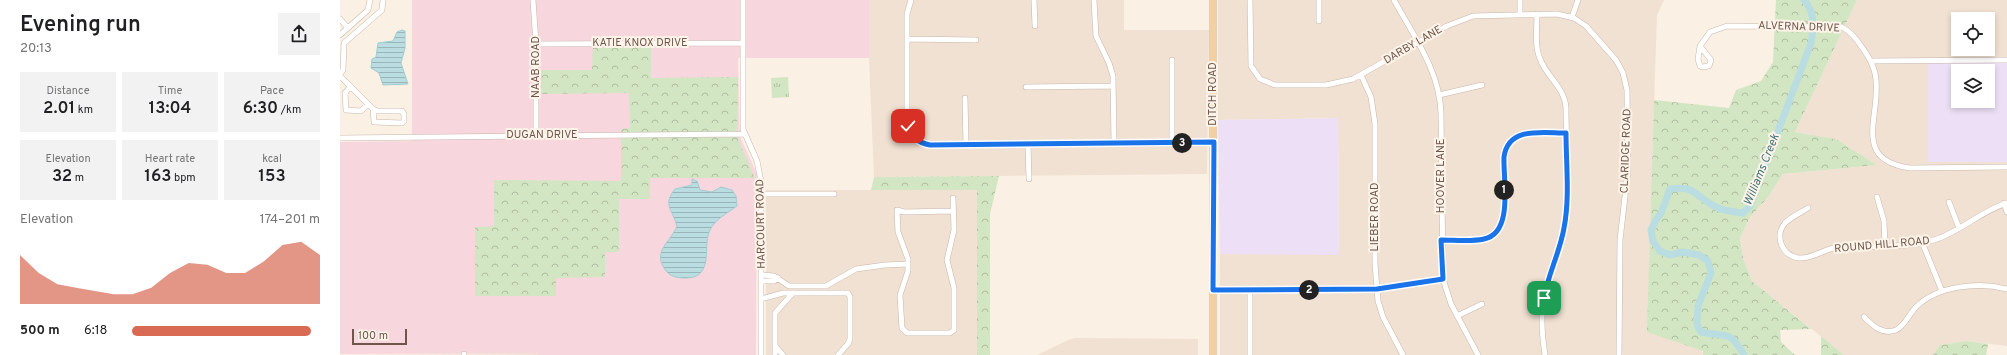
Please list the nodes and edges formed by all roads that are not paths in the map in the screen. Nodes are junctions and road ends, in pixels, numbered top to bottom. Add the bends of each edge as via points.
1 (370, 0) edge
2 (383, 0) edge
3 (533, 0) edge
4 (743, 0) edge
5 (911, 0) edge
6 (1034, 0) edge
7 (1094, 0) edge
8 (1213, 0) edge
9 (1250, 0) edge
10 (1319, 0) edge
11 (1394, 0) edge
12 (1520, 0) edge
13 (1578, 0) edge
14 (1520, 14) junction
15 (1537, 14) junction
16 (1572, 17) junction
17 (340, 19) edge
18 (1319, 21) dead end
19 (1035, 26) dead end
20 (348, 28) junction
21 (340, 35) edge
22 (907, 39) junction
23 (976, 40) dead end
24 (1417, 42) junction
25 (743, 43) junction
26 (536, 44) junction
27 (1700, 46) dead end
28 (1172, 60) dead end
29 (2007, 60) edge
30 (1871, 61) junction
31 (340, 75) edge
32 (1361, 75) junction
33 (1482, 85) dead end
34 (1113, 86) junction
35 (350, 87) junction
36 (1026, 87) dead end
37 (1440, 95) junction
38 (965, 98) dead end
39 (368, 104) junction
40 (373, 109) junction
41 (1566, 133) junction
42 (744, 134) junction
43 (536, 135) junction
44 (340, 138) edge
45 (1214, 142) junction
46 (1172, 143) junction
47 (966, 144) junction
48 (1114, 144) junction
49 (1028, 145) junction
50 (2007, 167) edge
51 (1028, 179) dead end
52 (761, 194) junction
53 (834, 194) dead end
54 (1877, 197) dead end
55 (953, 198) dead end
56 (1949, 202) dead end
57 (2006, 203) edge
58 (1808, 208) dead end
59 (954, 211) junction
60 (2007, 212) edge
61 (1959, 228) junction
62 (1441, 240) junction
63 (1922, 242) junction
64 (1886, 246) junction
65 (908, 264) junction
66 (761, 278) junction
67 (1443, 279) junction
68 (1377, 289) junction
69 (2007, 289) edge
70 (1213, 290) junction
71 (1250, 290) junction
72 (1942, 292) junction
73 (793, 293) junction
74 (761, 299) junction
75 (1482, 304) dead end
76 (1458, 316) junction
77 (1864, 317) dead end
78 (775, 346) junction
79 (761, 355) edge
80 (775, 355) edge
81 (783, 355) edge
82 (838, 355) edge
83 (1213, 355) edge
84 (1250, 355) edge
85 (1403, 355) edge
86 (1478, 355) edge
87 (1545, 355) edge
88 (1619, 355) edge

1 - 20 street via 368,10
2 - 31 street via 382,10 344,43 343,70
3 - 26 street, NAAB ROAD
4 - 25 street, HARCOURT ROAD
5 - 22 street via 907,10
6 - 19 street
7 - 34 street via 1096,36 1110,64
8 - 45 main road, DITCH ROAD
9 - 32 street, DARBY LANE via 1250,61 1258,78 1275,85 1321,85 1343,82
10 - 18 street
11 - 24 street, HOOVER LANE
12 - 14 street
13 - 16 street
14 - 15 street, DARBY LANE
14 - 24 street, DARBY LANE via 1485,14 1468,17 1451,23
15 - 16 street, DARBY LANE
15 - 41 street via 1538,53 1564,96
16 - 88 street, CLARIDGE ROAD via 1586,26 1611,53 1622,70 1626,87 1628,170 1620,240
17 - 20 street
20 - 21 street
22 - 23 street
22 - 47 street via 909,130 914,137 930,145
24 - 32 street, DARBY LANE
24 - 37 street, HOOVER LANE via 1431,68
25 - 26 street, KATIE KNOX DRIVE
25 - 42 street, HARCOURT ROAD
26 - 43 street, NAAB ROAD
27 - 30 street, ALVERNA DRIVE via 1709,33 1722,27 1839,26 1849,31
28 - 46 street
29 - 30 street
30 - 50 street, ALVERNA DRIVE via 1876,85 1872,140 1886,161 1918,168
31 - 35 street
32 - 68 street, LIEBER ROAD via 1371,97 1375,124
33 - 37 street
34 - 36 street
34 - 48 street
35 - 39 street
35 - 39 street via 345,92 346,110 361,111
37 - 62 street, HOOVER LANE
38 - 47 street
39 - 40 street
40 - 40 street via 402,111 404,121 375,122
41 - 62 street via 1524,133 1516,136 1509,144 1504,157 1504,217 1502,226 1494,235 1480,240
41 - 87 street via 1566,212 1562,236 1543,302
42 - 43 street, DUGAN DRIVE
42 - 52 street, HARCOURT ROAD via 759,171
43 - 44 street, DUGAN DRIVE
45 - 46 street
45 - 70 main road, DITCH ROAD
46 - 48 street
47 - 49 street
48 - 49 street
49 - 51 street
52 - 53 street
52 - 66 street, HARCOURT ROAD
54 - 64 street via 1884,221
55 - 59 street
56 - 61 street
57 - 60 street
57 - 61 street, ROUND HILL ROAD
58 - 64 street, ROUND HILL ROAD via 1787,221 1781,231 1782,246 1791,256 1804,258 1833,248
59 - 65 street via 897,210 898,232
59 - 65 street via 954,232 947,260 954,288 954,328 950,333 904,332 900,295
61 - 63 street, ROUND HILL ROAD via 1937,239
62 - 67 street, HOOVER LANE
63 - 64 street, ROUND HILL ROAD
63 - 72 street
65 - 66 street via 856,269 826,286 789,286 774,276
66 - 74 street, HARCOURT ROAD
67 - 68 street
67 - 76 street, HOOVER LANE via 1448,297
68 - 71 street
68 - 85 street, LIEBER ROAD via 1383,318
69 - 72 street via 1981,286
70 - 71 street
70 - 83 main road, DITCH ROAD
71 - 84 street
72 - 77 street via 1917,305 1903,324 1894,330 1879,330
73 - 74 street
73 - 78 street via 775,313
73 - 82 street via 848,294 850,339
74 - 79 street, HARCOURT ROAD
75 - 76 street
76 - 86 street, HOOVER LANE
78 - 80 street
78 - 81 street

